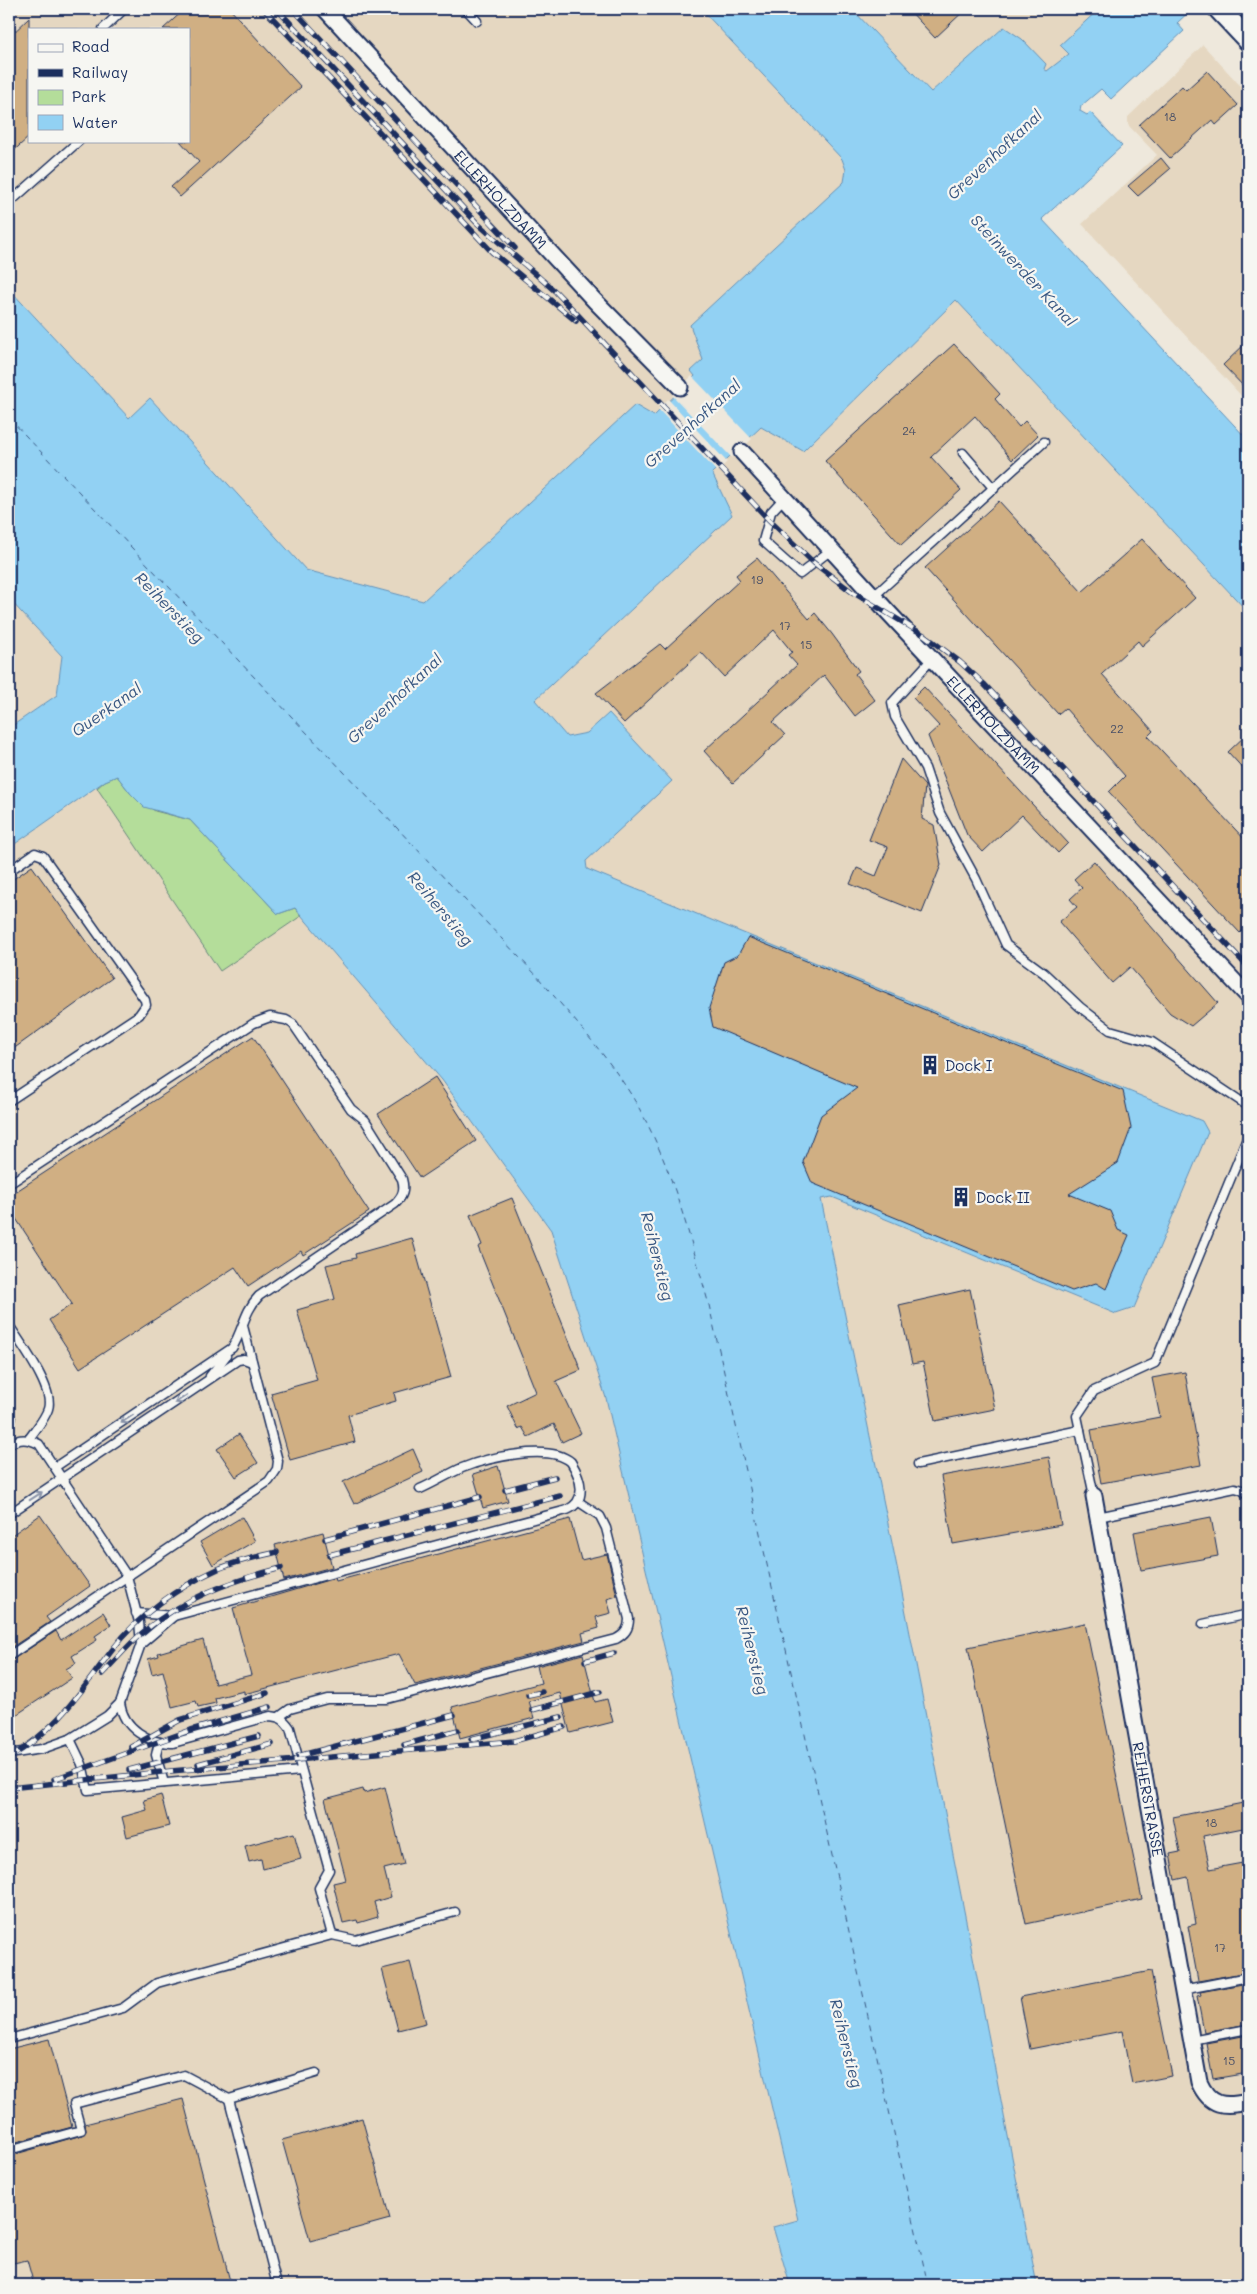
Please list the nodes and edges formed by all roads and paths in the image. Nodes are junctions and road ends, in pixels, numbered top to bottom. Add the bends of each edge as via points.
1 (124, 9) edge
2 (325, 9) edge
3 (466, 9) edge
4 (1219, 9) edge
5 (477, 20) dead end
6 (104, 28) edge
7 (1248, 40) edge
8 (78, 142) edge
9 (9, 203) edge
10 (680, 387) dead end
11 (1044, 442) dead end
12 (742, 452) dead end
13 (963, 453) dead end
14 (994, 489) junction
15 (784, 498) junction
16 (831, 550) junction
17 (874, 596) junction
18 (932, 659) junction
19 (9, 871) edge
20 (1248, 996) edge
21 (9, 1101) edge
22 (1248, 1106) edge
23 (1248, 1136) edge
24 (9, 1184) edge
25 (9, 1325) edge
26 (243, 1326) junction
27 (232, 1348) junction
28 (252, 1362) junction
29 (203, 1384) junction
30 (9, 1416) edge
31 (9, 1421) edge
32 (1080, 1430) junction
33 (29, 1439) junction
34 (9, 1444) edge
35 (918, 1464) dead end
36 (55, 1467) junction
37 (63, 1479) junction
38 (420, 1489) dead end
39 (1248, 1495) edge
40 (1094, 1496) joint
41 (580, 1502) junction
42 (9, 1514) edge
43 (1098, 1517) junction
44 (127, 1576) junction
45 (136, 1613) junction
46 (1248, 1614) edge
47 (174, 1616) junction
48 (1203, 1624) dead end
49 (140, 1644) junction
50 (9, 1656) edge
51 (120, 1704) junction
52 (279, 1717) junction
53 (70, 1739) junction
54 (159, 1742) junction
55 (9, 1754) edge
56 (301, 1771) junction
57 (164, 1783) junction
58 (455, 1912) dead end
59 (332, 1935) junction
60 (1248, 1977) edge
61 (1182, 1990) junction
62 (1248, 2029) edge
63 (9, 2039) edge
64 (1191, 2040) junction
65 (316, 2073) dead end
66 (229, 2099) junction
67 (1248, 2102) edge
68 (9, 2150) edge
69 (277, 2285) edge

1 - 6 lane
2 - 10 street, ELLERHOLZDAMM via 589,294
3 - 5 lane
4 - 7 street
8 - 9 lane
11 - 14 lane
12 - 15 street, ELLERHOLZDAMM
13 - 14 lane
14 - 17 lane
15 - 16 street, ELLERHOLZDAMM
15 - 16 lane via 770,512 763,541 800,574
16 - 17 street, ELLERHOLZDAMM
17 - 18 street, ELLERHOLZDAMM
18 - 20 street, ELLERHOLZDAMM
18 - 22 lane via 892,703 895,717 925,768 940,813 976,878 1006,945 1110,1030 1152,1042
19 - 21 lane via 35,853 43,856 146,1005 139,1015
23 - 32 lane via 1155,1363 1094,1391 1077,1416
24 - 26 lane via 254,1023 270,1017 286,1020 300,1032 351,1109 365,1120 402,1178 404,1192 395,1204 259,1296 247,1310
25 - 33 lane via 47,1388 50,1400 48,1410
26 - 27 lane
26 - 28 lane
27 - 29 lane
27 -> 36 lane
28 - 29 lane via 241,1359
28 - 44 lane via 278,1461 274,1475
29 -> 37 lane
30 - 31 lane
32 - 35 lane
32 - 40 lane
33 - 34 lane via 18,1439
33 - 36 lane via 39,1444
36 - 37 lane
42 -> 37 lane
37 - 44 lane
38 - 41 lane via 483,1461 509,1455 544,1453 571,1462 581,1490
39 - 43 lane via 1235,1488
40 - 43 street, REIHERSTRASSE
41 - 47 lane via 567,1510
41 - 52 lane via 600,1516 606,1528 630,1619 623,1635 387,1699 327,1700 290,1709
43 - 61 street, REIHERSTRASSE
44 - 45 lane
44 - 50 lane
45 - 47 lane
45 - 49 lane
46 - 48 lane
47 - 49 lane
49 - 51 lane
51 - 53 lane
51 - 54 lane via 121,1714 127,1722 146,1738
52 - 54 lane via 270,1716 172,1743
52 - 56 lane via 290,1728
53 - 55 lane via 42,1749
53 - 57 lane via 82,1764 88,1790
54 - 57 lane via 156,1754
56 - 57 lane
56 - 59 lane via 329,1870 319,1888
58 - 59 lane via 355,1940
59 - 63 lane via 157,1982 123,2008
60 - 61 lane
61 - 64 street, REIHERSTRASSE
62 - 64 lane
64 - 67 street, REIHERSTRASSE via 1199,2082 1208,2097 1226,2106
65 - 66 lane
66 - 68 lane via 184,2075 74,2104 81,2130
66 - 69 lane

